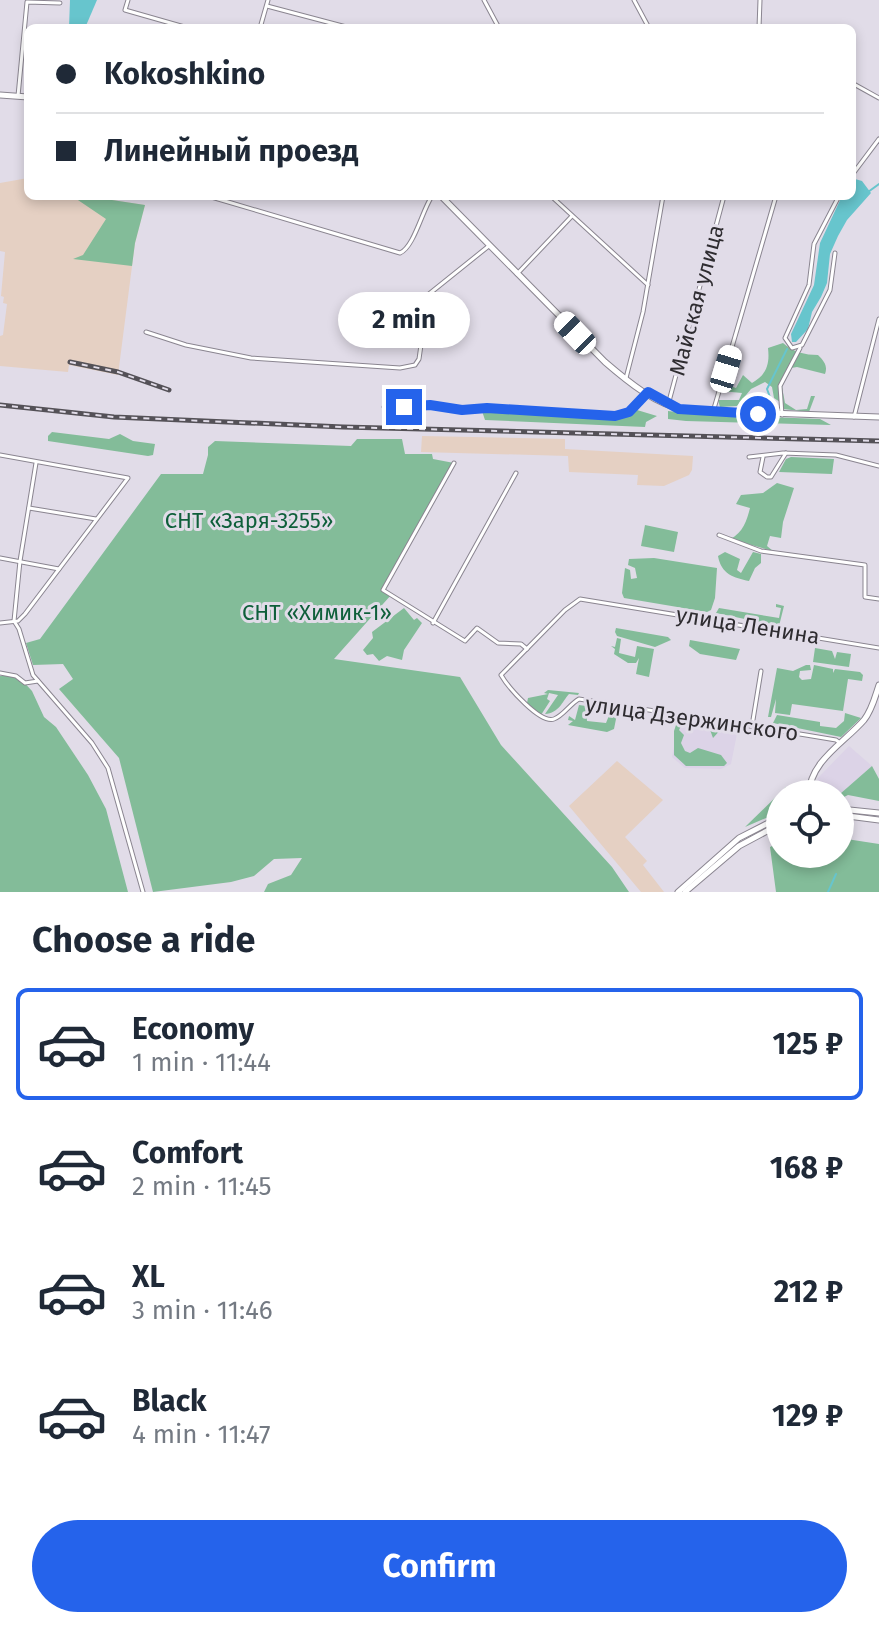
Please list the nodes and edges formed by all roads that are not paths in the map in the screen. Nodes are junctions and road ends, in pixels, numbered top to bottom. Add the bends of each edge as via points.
1 (128, 0) edge
2 (268, 0) edge
3 (484, 0) edge
4 (634, 0) edge
5 (760, 0) edge
6 (60, 3) dead end
7 (267, 6) junction
8 (24, 24) edge
9 (174, 24) edge
10 (261, 24) edge
11 (335, 24) edge
12 (497, 24) edge
13 (647, 24) edge
14 (759, 24) edge
15 (24, 27) edge
16 (856, 85) edge
17 (0, 95) edge
18 (18, 96) junction
19 (24, 97) edge
20 (879, 98) edge
21 (879, 139) edge
22 (856, 170) edge
23 (221, 200) edge
24 (430, 200) edge
25 (445, 200) edge
26 (555, 200) edge
27 (662, 200) edge
28 (723, 200) edge
29 (775, 200) edge
30 (837, 200) edge
31 (572, 216) junction
32 (490, 245) junction
33 (835, 253) dead end
34 (517, 274) junction
35 (648, 285) junction
36 (879, 319) edge
37 (146, 332) dead end
38 (798, 347) junction
39 (626, 378) junction
40 (648, 392) junction
41 (668, 405) junction
42 (384, 407) dead end
43 (713, 412) junction
44 (782, 415) junction
45 (854, 417) junction
46 (879, 417) edge
47 (786, 453) junction
48 (0, 455) edge
49 (749, 457) dead end
50 (763, 457) junction
51 (36, 463) junction
52 (454, 463) dead end
53 (879, 466) edge
54 (516, 473) dead end
55 (29, 508) junction
56 (97, 520) junction
57 (719, 535) dead end
58 (0, 558) edge
59 (20, 561) junction
60 (61, 569) junction
61 (879, 599) edge
62 (14, 621) junction
63 (0, 623) edge
64 (433, 623) junction
65 (879, 648) edge
66 (527, 649) junction
67 (761, 671) dead end
68 (0, 673) edge
69 (38, 681) junction
70 (879, 685) edge
71 (752, 726) junction
72 (842, 742) junction
73 (813, 780) edge
74 (854, 809) edge
75 (879, 813) edge
76 (854, 814) edge
77 (879, 820) edge
78 (766, 824) edge
79 (766, 832) edge
80 (143, 892) edge
81 (678, 892) edge
82 (685, 892) edge

1 - 9 street via 125,10
2 - 7 street
3 - 12 street
4 - 13 street
5 - 14 street
6 - 8 street via 28,2
7 - 10 street
7 - 11 street
15 - 18 street
16 - 20 street
17 - 18 street
18 - 19 street
21 - 22 street
23 - 24 street via 400,253 409,246
25 - 32 street
26 - 31 street
27 - 35 street
28 - 41 street, Майская улица
29 - 43 street
30 - 38 street via 814,244 809,285 785,338 788,345
31 - 34 street
31 - 35 street
32 - 34 street
32 - 37 street via 419,302 422,338 418,362 411,367 251,358
33 - 38 street via 828,296
34 - 39 street
35 - 39 street
36 - 45 street
38 - 44 street via 780,386
39 - 40 street
40 - 41 street
40 - 42 street via 629,412 615,416
41 - 43 street
43 - 44 street
44 - 45 street
45 - 46 street
47 - 50 street
47 - 50 street via 771,477 760,472
47 - 53 street via 845,456
48 - 51 street
49 - 50 street
51 - 55 street
51 - 56 street via 128,478
52 - 64 street via 383,590
54 - 64 street
55 - 56 street
55 - 59 street
56 - 60 street
57 - 61 street via 767,552 865,565 865,597
58 - 59 street
59 - 60 street
59 - 62 street
60 - 62 street
62 - 63 street
62 - 69 street
64 - 66 street via 465,641 477,628 498,643
65 - 66 street, улица Ленина via 580,599
66 - 71 street, улица Дзержинского via 501,675 548,720 579,699
67 - 71 street
68 - 69 street via 25,683
69 - 80 street via 108,768
70 - 72 street via 866,717
71 - 72 street, улица Дзержинского
72 - 73 street via 817,768
74 - 75 street
76 - 77 street
78 - 81 street via 739,838
79 - 82 street via 739,846

